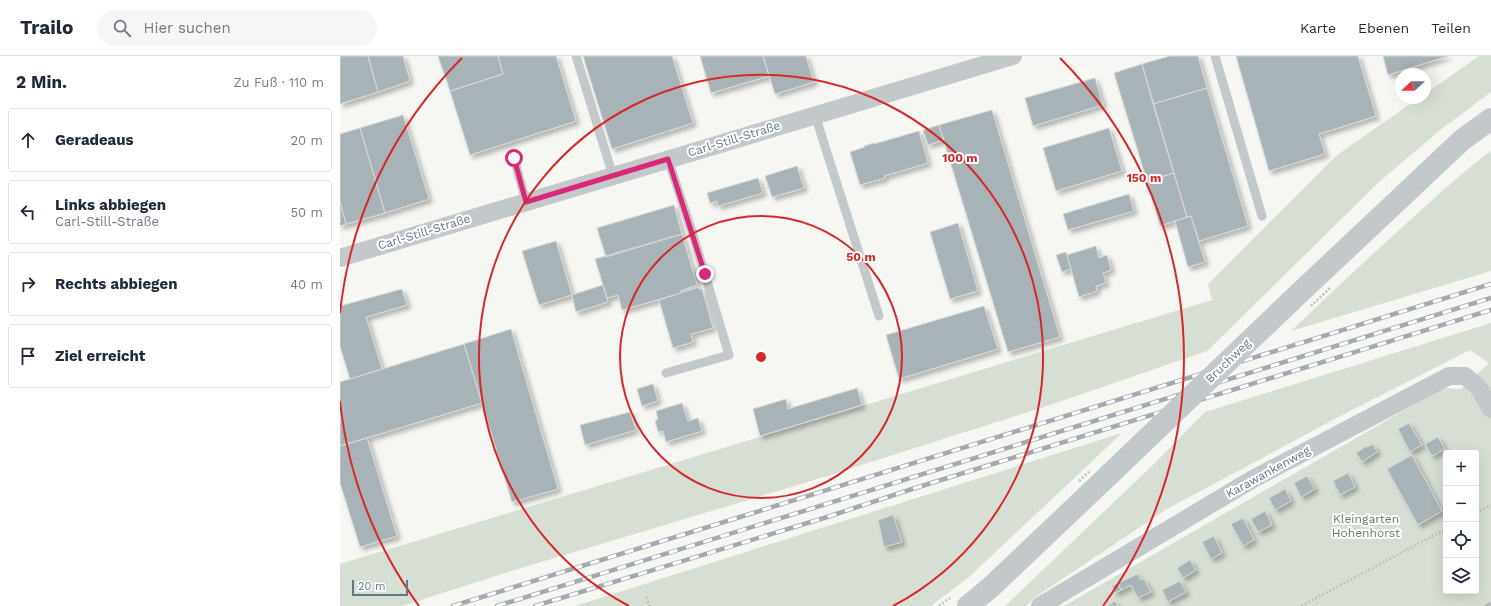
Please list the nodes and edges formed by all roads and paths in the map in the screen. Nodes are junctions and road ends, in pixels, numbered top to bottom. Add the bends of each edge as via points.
1 (576, 56) edge
2 (1013, 56) edge
3 (1215, 56) edge
4 (814, 115) junction
5 (1491, 119) edge
6 (514, 158) dead end
7 (668, 159) junction
8 (613, 176) junction
9 (526, 202) junction
10 (1262, 216) dead end
11 (340, 258) edge
12 (879, 316) dead end
13 (666, 373) dead end
14 (1491, 409) edge
15 (1491, 506) edge
16 (1479, 512) edge
17 (1443, 531) edge
18 (646, 597) dead end
19 (650, 606) edge
20 (968, 606) edge
21 (1040, 606) edge
22 (1301, 606) edge

1 - 8 lane
2 - 4 street, Carl-Still-Straße
3 - 10 lane
4 - 7 street, Carl-Still-Straße
4 - 12 lane
5 - 20 street, Bruchweg, bridge via 1462,140
6 - 9 lane
7 - 8 street, Carl-Still-Straße
7 - 13 lane via 729,355
8 - 9 street, Carl-Still-Straße
9 - 11 street, Carl-Still-Straße
14 - 21 street, Karawankenweg via 1478,388 1464,376 1449,376 1253,479
15 - 16 path
17 - 22 path
18 - 19 path

